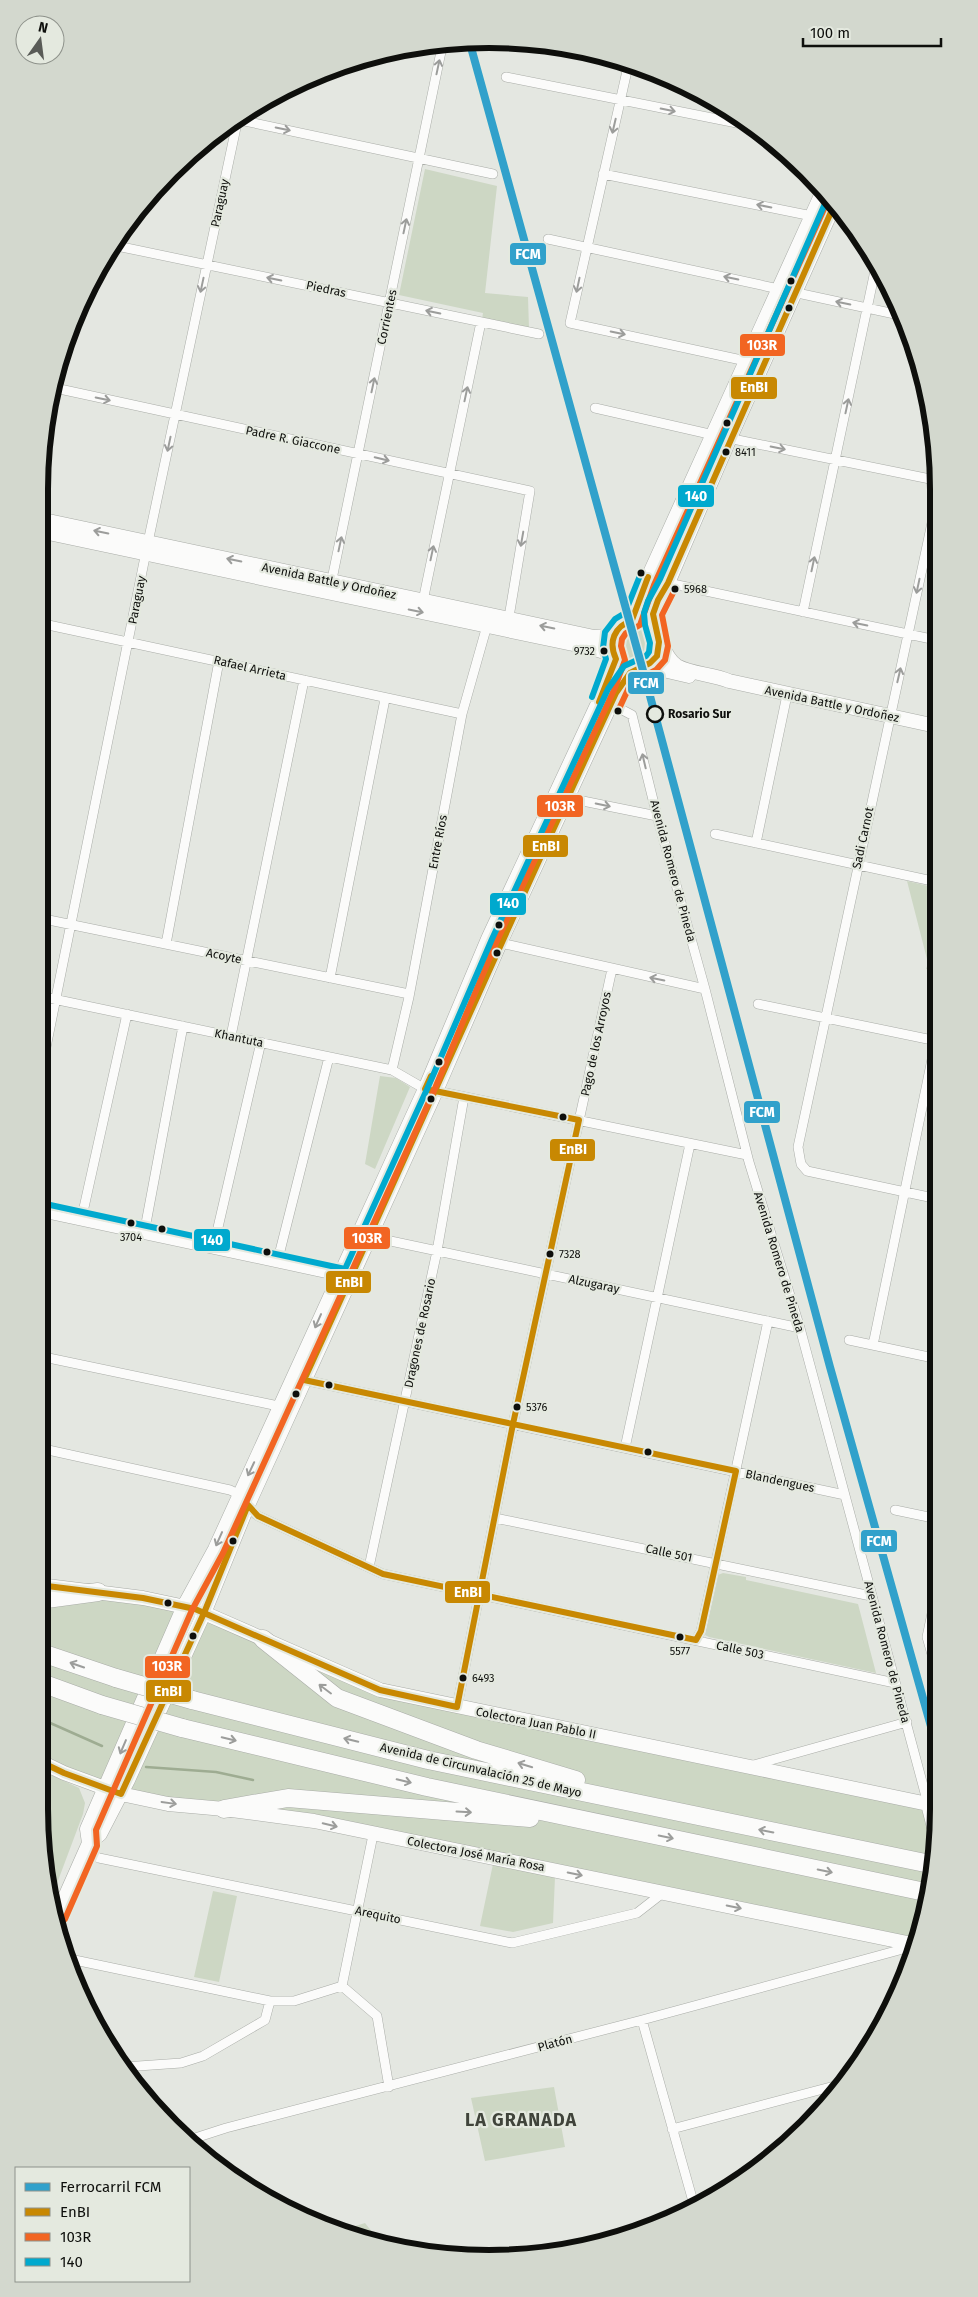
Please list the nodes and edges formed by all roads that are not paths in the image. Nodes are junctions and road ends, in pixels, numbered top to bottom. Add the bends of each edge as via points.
1 (441, 50) edge
2 (627, 70) edge
3 (506, 78) dead end
4 (620, 100) junction
5 (246, 121) edge
6 (735, 123) edge
7 (235, 128) edge
8 (419, 158) junction
9 (492, 174) dead end
10 (603, 174) junction
11 (820, 197) edge
12 (832, 211) edge
13 (812, 216) junction
14 (548, 239) dead end
15 (120, 247) edge
16 (586, 247) junction
17 (207, 265) junction
18 (874, 274) edge
19 (779, 289) junction
20 (795, 292) junction
21 (390, 303) junction
22 (867, 308) junction
23 (894, 314) edge
24 (481, 322) junction
25 (538, 334) dead end
26 (746, 361) junction
27 (60, 389) edge
28 (596, 408) dead end
29 (175, 414) junction
30 (713, 434) junction
31 (730, 438) junction
32 (358, 454) junction
33 (835, 460) junction
34 (449, 474) junction
35 (930, 479) edge
36 (48, 522) edge
37 (48, 532) edge
38 (930, 532) edge
39 (147, 548) junction
40 (668, 583) junction
41 (331, 587) junction
42 (423, 601) junction
43 (803, 612) junction
44 (488, 620) junction
45 (632, 620) junction
46 (508, 625) junction
47 (48, 627) edge
48 (616, 629) junction
49 (908, 634) junction
50 (658, 637) junction
51 (930, 639) edge
52 (129, 642) junction
53 (615, 657) junction
54 (219, 661) junction
55 (641, 668) junction
56 (304, 680) junction
57 (729, 681) junction
58 (787, 695) junction
59 (385, 699) junction
60 (612, 704) junction
61 (462, 714) junction
62 (890, 717) junction
63 (930, 725) edge
64 (562, 796) junction
65 (657, 816) junction
66 (715, 834) dead end
67 (756, 843) junction
68 (857, 864) junction
69 (930, 880) edge
70 (48, 920) edge
71 (70, 924) junction
72 (494, 941) junction
73 (166, 944) junction
74 (248, 961) junction
75 (612, 969) junction
76 (330, 978) junction
77 (705, 989) junction
78 (409, 994) junction
79 (48, 998) edge
80 (55, 999) junction
81 (758, 1004) dead end
82 (127, 1014) junction
83 (825, 1018) junction
84 (184, 1026) junction
85 (48, 1035) edge
86 (231, 1036) junction
87 (930, 1038) edge
88 (260, 1042) junction
89 (328, 1057) junction
90 (392, 1070) junction
91 (930, 1074) edge
92 (430, 1090) junction
93 (464, 1097) junction
94 (579, 1120) junction
95 (690, 1144) junction
96 (747, 1156) junction
97 (906, 1192) junction
98 (930, 1197) edge
99 (48, 1214) edge
100 (82, 1221) junction
101 (144, 1234) junction
102 (364, 1235) junction
103 (213, 1249) junction
104 (437, 1251) junction
105 (278, 1263) junction
106 (546, 1274) junction
107 (344, 1278) junction
108 (658, 1298) junction
109 (768, 1322) junction
110 (800, 1328) junction
111 (849, 1340) dead end
112 (873, 1346) junction
113 (930, 1357) edge
114 (48, 1358) edge
115 (304, 1380) junction
116 (405, 1402) junction
117 (285, 1407) junction
118 (513, 1424) junction
119 (625, 1448) junction
120 (48, 1450) edge
121 (736, 1472) junction
122 (845, 1495) junction
123 (244, 1500) junction
124 (895, 1510) dead end
125 (495, 1518) junction
126 (930, 1518) edge
127 (715, 1563) junction
128 (369, 1567) junction
129 (48, 1586) edge
130 (98, 1592) junction
131 (480, 1594) junction
132 (871, 1596) junction
133 (48, 1599) edge
134 (184, 1606) junction
135 (204, 1613) junction
136 (930, 1623) edge
137 (264, 1639) junction
138 (696, 1640) junction
139 (930, 1648) edge
140 (48, 1655) edge
141 (895, 1683) junction
142 (48, 1685) edge
143 (457, 1707) junction
144 (907, 1722) junction
145 (48, 1765) edge
146 (750, 1766) junction
147 (104, 1788) junction
148 (121, 1794) junction
149 (928, 1804) junction
150 (224, 1809) junction
151 (930, 1812) edge
152 (723, 1823) junction
153 (618, 1827) junction
154 (373, 1835) junction
155 (87, 1848) junction
156 (923, 1863) edge
157 (664, 1892) junction
158 (922, 1892) edge
159 (59, 1908) edge
160 (359, 1911) junction
161 (909, 1943) edge
162 (908, 1947) edge
163 (75, 1960) edge
164 (342, 1986) junction
165 (270, 2001) junction
166 (642, 2020) junction
167 (132, 2066) edge
168 (389, 2087) junction
169 (831, 2087) edge
170 (672, 2129) junction
171 (196, 2138) edge
172 (692, 2200) edge

8 -> 1 street, Corrientes
2 - 4 street
3 - 4 street
4 -> 6 street
4 -> 10 street
5 -> 8 street
7 - 17 street, Paraguay
8 - 9 street
21 -> 8 street, Corrientes
13 -> 10 street
10 - 16 street
11 - 13 main road
12 - 20 main road
13 - 19 main road
14 - 16 street
15 - 17 street, Piedras
19 -> 16 street
16 -> 26 street via 570,323
21 -> 17 street, Piedras
17 -> 29 street, Paraguay
18 - 22 street
19 - 20 street
19 - 26 main road
22 -> 20 street
20 - 31 main road
24 -> 21 street, Piedras
32 -> 21 street, Corrientes
22 - 23 street
33 -> 22 street
24 - 25 street, Piedras
34 -> 24 street
26 - 30 main road
27 -> 29 street, Padre R. Giaccone
28 - 30 street
29 - 32 street, Padre R. Giaccone
29 -> 39 street, Paraguay
30 - 31 street
30 - 45 main road
31 -> 33 street
31 - 40 main road
32 -> 34 street, Padre R. Giaccone
41 -> 32 street, Corrientes
33 - 35 street
43 -> 33 street
42 -> 34 street
34 -> 46 street, Padre R. Giaccone via 530,491
39 -> 36 main road, Avenida Battle y Ordoñez
37 - 39 main road, Avenida Battle y Ordoñez
38 -> 49 street, Sadi Carnot
39 - 41 main road, Avenida Battle y Ordoñez
39 - 52 street, Paraguay
40 - 43 street
40 - 50 main road via 655,605 653,618
41 - 42 main road, Avenida Battle y Ordoñez
41 -> 44 main road, Avenida Battle y Ordoñez
42 - 44 main road, Avenida Battle y Ordoñez
49 -> 43 street
44 - 46 main road, Avenida Battle y Ordoñez
44 - 61 street, Entre Ríos
45 - 48 main road
45 - 50 main road via 643,621
48 -> 46 main road, Avenida Battle y Ordoñez via 607,636 594,637
46 - 53 main road, Avenida Battle y Ordoñez
47 - 52 street, Rafael Arrieta
48 - 53 main road via 611,646
49 - 51 street
62 -> 49 street, Sadi Carnot
50 - 55 main road via 657,657
50 - 57 main road, Avenida Battle y Ordoñez via 666,657 678,666
52 - 54 street, Rafael Arrieta
52 - 71 street, Paraguay
53 - 55 main road via 625,666
53 - 64 main road
54 - 56 street, Rafael Arrieta
54 - 73 street
55 - 57 main road, Avenida Battle y Ordoñez
55 - 60 main road via 626,676
56 - 59 street, Rafael Arrieta
56 - 74 street
57 - 58 main road, Avenida Battle y Ordoñez
58 - 62 main road, Avenida Battle y Ordoñez
58 - 67 street
59 - 61 street, Rafael Arrieta
59 - 76 street
60 - 64 main road
65 -> 60 street, Avenida Romero de Pineda via 632,715
61 - 78 street, Entre Ríos
62 - 63 main road, Avenida Battle y Ordoñez
62 - 68 street, Sadi Carnot
64 -> 65 street
64 - 72 main road
65 - 77 street, Avenida Romero de Pineda
66 - 67 street
67 - 68 street
68 - 69 street
68 - 83 street, Sadi Carnot
70 - 71 street, Acoyte
71 - 73 street, Acoyte
71 - 80 street, Paraguay
72 - 75 street
72 - 92 main road
73 - 74 street, Acoyte
74 - 76 street, Acoyte
74 - 86 street
77 -> 75 street
75 - 94 street, Pago de los Arroyos
76 - 78 street, Acoyte
77 - 96 street, Avenida Romero de Pineda
78 - 90 street, Entre Ríos
79 - 80 street, Khantuta
80 - 82 street, Khantuta
80 - 85 street, Paraguay
81 - 83 street
82 - 84 street, Khantuta
82 - 100 street
83 - 87 street
83 - 97 street, Sadi Carnot via 799,1137 801,1164 807,1171
84 - 86 street, Khantuta
84 - 101 street
86 - 88 street, Khantuta
88 - 89 street, Khantuta
88 - 103 street
89 - 90 street, Khantuta
89 - 105 street
90 - 92 street, Khantuta
91 - 97 street
92 - 93 street, Khantuta
92 - 102 main road
93 - 94 street, Khantuta
93 - 104 street, Dragones de Rosario
94 - 95 street, Khantuta
94 - 106 street, Pago de los Arroyos
95 - 96 street, Khantuta
95 - 108 street
96 - 110 street, Avenida Romero de Pineda
97 - 98 street
97 - 112 street
99 - 100 street
100 - 101 street
101 - 103 street
102 - 104 street, Alzugaray
102 - 107 main road
103 - 105 street
104 - 106 street, Alzugaray
104 - 116 street, Dragones de Rosario
105 - 107 street
106 - 108 street, Alzugaray
106 - 118 street, Pago de los Arroyos
107 - 115 main road
107 -> 117 main road
108 - 109 street, Alzugaray
108 - 119 street
109 - 110 street, Alzugaray
109 - 121 street
110 - 122 street, Avenida Romero de Pineda
111 - 112 street
112 - 113 street
114 - 117 street
115 - 116 street, Blandengues
115 - 117 main road
116 - 118 street, Blandengues
116 - 128 street, Dragones de Rosario
117 - 123 main road
118 - 119 street, Blandengues
118 - 125 street, Pago de los Arroyos
119 - 121 street, Blandengues
120 - 123 street via 230,1490
121 - 122 street, Blandengues
121 - 127 street
122 - 132 street, Avenida Romero de Pineda
123 - 128 street, Calle 503 via 258,1516
123 -> 134 main road
123 - 135 main road
124 - 126 street
125 - 127 street, Calle 501
125 - 131 street, Pago de los Arroyos
127 - 132 street, Calle 501
127 - 138 street via 701,1631
128 - 131 street, Calle 503 via 383,1574
129 - 130 main road, Colectora Juan Pablo II
130 - 133 highway
130 - 134 main road, Colectora Juan Pablo II
131 - 138 street, Calle 503
131 - 143 street, Pago de los Arroyos
132 - 141 street, Avenida Romero de Pineda
134 - 135 main road, Colectora Juan Pablo II
134 -> 147 main road
135 - 137 main road, Colectora Juan Pablo II
135 - 148 main road
136 - 139 street via 927,1637
137 - 143 main road, Colectora Juan Pablo II via 380,1690
152 -> 137 highway via 476,1750 337,1698
138 - 141 street, Calle 503
152 -> 140 highway, Avenida de Circunvalación 25 de Mayo, bridge via 428,1760 192,1700
141 - 144 street, Avenida Romero de Pineda
142 -> 153 highway, Avenida de Circunvalación 25 de Mayo, bridge via 182,1728 428,1787
143 - 146 main road, Colectora Juan Pablo II
144 - 146 street
144 - 149 street, Avenida Romero de Pineda
145 - 147 main road, Colectora José María Rosa
146 - 149 main road, Colectora Juan Pablo II
147 - 148 main road, Colectora José María Rosa
147 - 155 main road via 87,1829
148 -> 150 main road, Colectora José María Rosa via 168,1804
148 - 155 main road via 100,1834
149 - 151 main road, Avenida Romero de Pineda
150 -> 153 highway via 288,1798
150 -> 154 main road, Colectora José María Rosa via 314,1821
156 -> 152 highway, Avenida de Circunvalación 25 de Mayo
153 -> 158 highway, Avenida de Circunvalación 25 de Mayo
154 -> 157 main road, Colectora José María Rosa
154 - 160 street
155 - 159 main road
155 - 160 street, Arequito via 99,1858
157 - 160 street, Arequito via 637,1913 512,1943
157 -> 161 main road, Colectora José María Rosa
160 - 164 street
162 - 166 street, Platón
163 - 165 street
164 - 165 street via 294,2001
164 - 168 street via 376,2016
165 - 167 street via 265,2020 203,2056 182,2063
166 - 168 street, Platón
166 - 170 street
168 - 171 street, Platón
169 - 170 street
170 - 172 street

